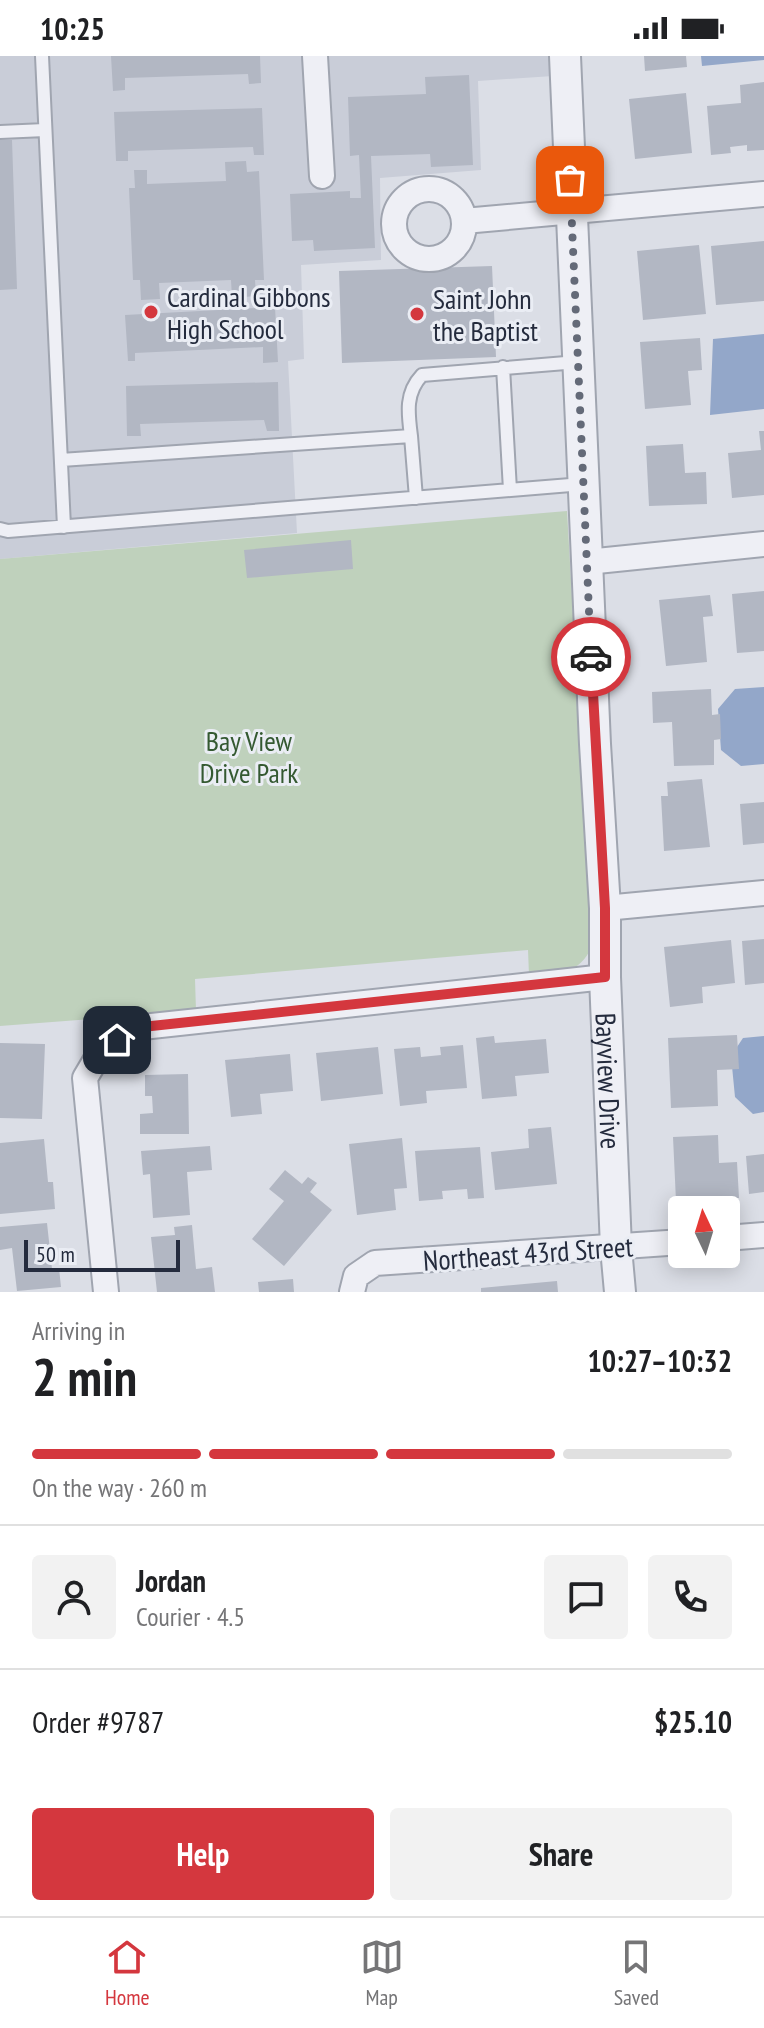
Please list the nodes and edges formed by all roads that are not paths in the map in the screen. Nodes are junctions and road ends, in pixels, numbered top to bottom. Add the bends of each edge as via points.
1 (42, 56) edge
2 (315, 56) edge
3 (565, 56) edge
4 (45, 130) junction
5 (0, 132) edge
6 (322, 176) dead end
7 (764, 194) edge
8 (572, 212) junction
9 (464, 221) dead end
10 (578, 362) junction
11 (503, 367) junction
12 (411, 436) junction
13 (61, 460) junction
14 (583, 484) junction
15 (510, 490) junction
16 (416, 498) junction
17 (64, 527) junction
18 (0, 529) edge
19 (764, 544) edge
20 (587, 562) junction
21 (764, 893) edge
22 (605, 908) junction
23 (605, 977) junction
24 (764, 1235) edge
25 (740, 1237) edge
26 (668, 1243) edge
27 (616, 1248) junction
28 (106, 1292) edge
29 (352, 1292) edge
30 (620, 1292) edge

1 - 4 lane
2 - 6 street
3 - 8 street, Bayview Drive
4 - 5 lane
4 - 13 lane
7 - 8 street
8 - 9 street
8 - 10 street, Bayview Drive
10 - 11 lane
10 - 14 street, Bayview Drive
11 - 12 lane via 422,375 407,405
11 - 15 lane
12 - 13 lane
12 - 16 lane
13 - 17 lane
14 - 15 lane
14 - 20 street, Bayview Drive
15 - 16 lane
16 - 17 lane
17 - 18 lane
19 - 20 street
20 - 22 street, Bayview Drive
21 - 22 street
22 - 23 street, Bayview Drive
23 - 27 street, Bayview Drive
23 - 28 street via 133,1028 101,1051 85,1078
24 - 25 street
26 - 27 street, Northeast 43rd Street
27 - 29 street, Northeast 43rd Street via 375,1263 356,1276
27 - 30 street, Bayview Drive

